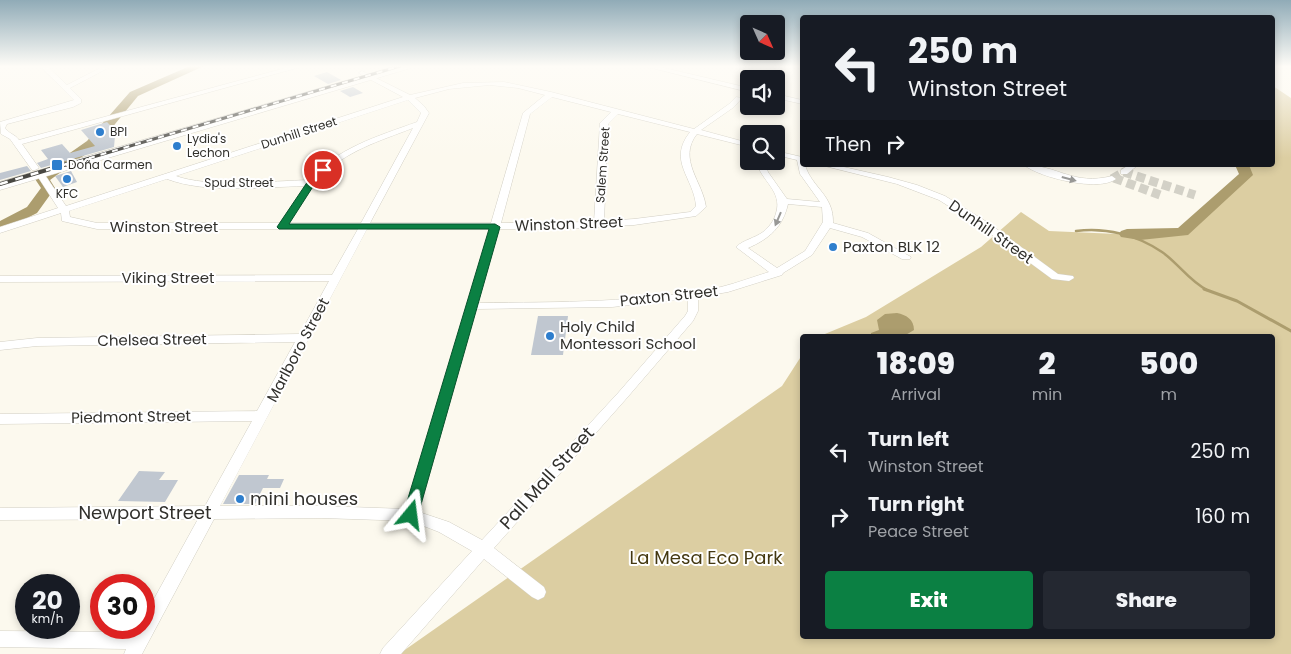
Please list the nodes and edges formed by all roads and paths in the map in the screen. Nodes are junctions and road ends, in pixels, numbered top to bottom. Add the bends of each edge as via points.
1 (75, 97) edge
2 (182, 97) edge
3 (290, 97) edge
4 (413, 97) edge
5 (548, 97) edge
6 (561, 97) edge
7 (740, 97) edge
8 (408, 98) junction
9 (785, 98) edge
10 (800, 102) edge
11 (616, 111) junction
12 (2, 123) edge
13 (420, 124) junction
14 (695, 131) junction
15 (15, 140) junction
16 (740, 144) edge
17 (785, 154) edge
18 (800, 158) edge
19 (802, 167) edge
20 (833, 167) edge
21 (1033, 167) edge
22 (1131, 167) edge
23 (763, 170) edge
24 (38, 171) junction
25 (1124, 172) dead end
26 (168, 176) junction
27 (0, 179) edge
28 (1112, 179) tunnel mouth
29 (311, 183) junction
30 (0, 186) edge
31 (783, 201) junction
32 (827, 205) junction
33 (64, 211) junction
34 (599, 224) junction
35 (827, 224) junction
36 (282, 227) junction
37 (364, 227) junction
38 (495, 227) junction
39 (0, 230) edge
40 (906, 257) dead end
41 (778, 273) junction
42 (336, 278) junction
43 (1069, 278) dead end
44 (0, 279) edge
45 (693, 296) junction
46 (472, 306) junction
47 (304, 338) junction
48 (0, 346) edge
49 (262, 416) junction
50 (0, 418) edge
51 (210, 513) junction
52 (0, 514) edge
53 (411, 515) junction
54 (483, 549) junction
55 (538, 592) dead end
56 (0, 639) edge
57 (137, 648) edge
58 (389, 654) edge

1 - 12 street via 77,102
2 - 15 street
3 - 24 main road
4 - 8 street, Dunhill Street
5 - 38 street via 527,113
6 - 11 street, Dunhill Street
7 - 14 street
8 - 13 street via 424,110
8 - 26 street, Dunhill Street
9 - 10 street
11 - 14 street, Dunhill Street
11 - 34 street, Salem Street via 604,123
12 - 15 street, Winston Street via 3,132
13 - 29 street via 348,151
13 - 37 street, Marlboro Street
14 - 16 street, Dunhill Street
14 - 34 street, Winston Street via 686,142 685,160 701,202 698,211 666,218
15 - 24 street, Winston Street
17 - 18 street
19 - 32 street
20 - 43 street, Dunhill Street via 934,194 975,218 1056,277
21 -> 28 street via 1084,183
22 - 25 street
23 - 31 street
24 - 27 main road
24 - 30 main road
24 - 33 street, Winston Street
26 - 29 street, Spud Street via 196,183
26 - 33 street, Dunhill Street
29 - 36 street
31 - 32 street
31 -> 41 street via 778,223 773,229 741,247
32 - 35 street
33 - 36 street, Winston Street via 66,219 97,226
33 - 39 street, Dunhill Street
34 - 38 street, Winston Street
35 - 40 street via 864,235
35 - 41 street, Paxton Street via 812,247
36 - 37 street, Winston Street
37 - 38 street, Winston Street
37 - 42 street, Marlboro Street
38 - 46 street
41 - 45 street, Paxton Street
42 - 44 street, Viking Street
42 - 47 street, Marlboro Street
45 - 46 street, Paxton Street via 596,303
45 - 54 street, Pall Mall Street via 693,311 689,318
46 - 53 street
47 - 48 street, Chelsea Street
47 - 49 street, Marlboro Street
49 - 50 street, Piedmont Street
49 - 51 street, Marlboro Street
51 - 52 street, Newport Street
51 - 53 street, Newport Street
51 - 57 street, Marlboro Street
53 - 54 street, Newport Street via 444,526
54 - 55 street, Newport Street
54 - 58 street, Pall Mall Street
56 - 57 street

